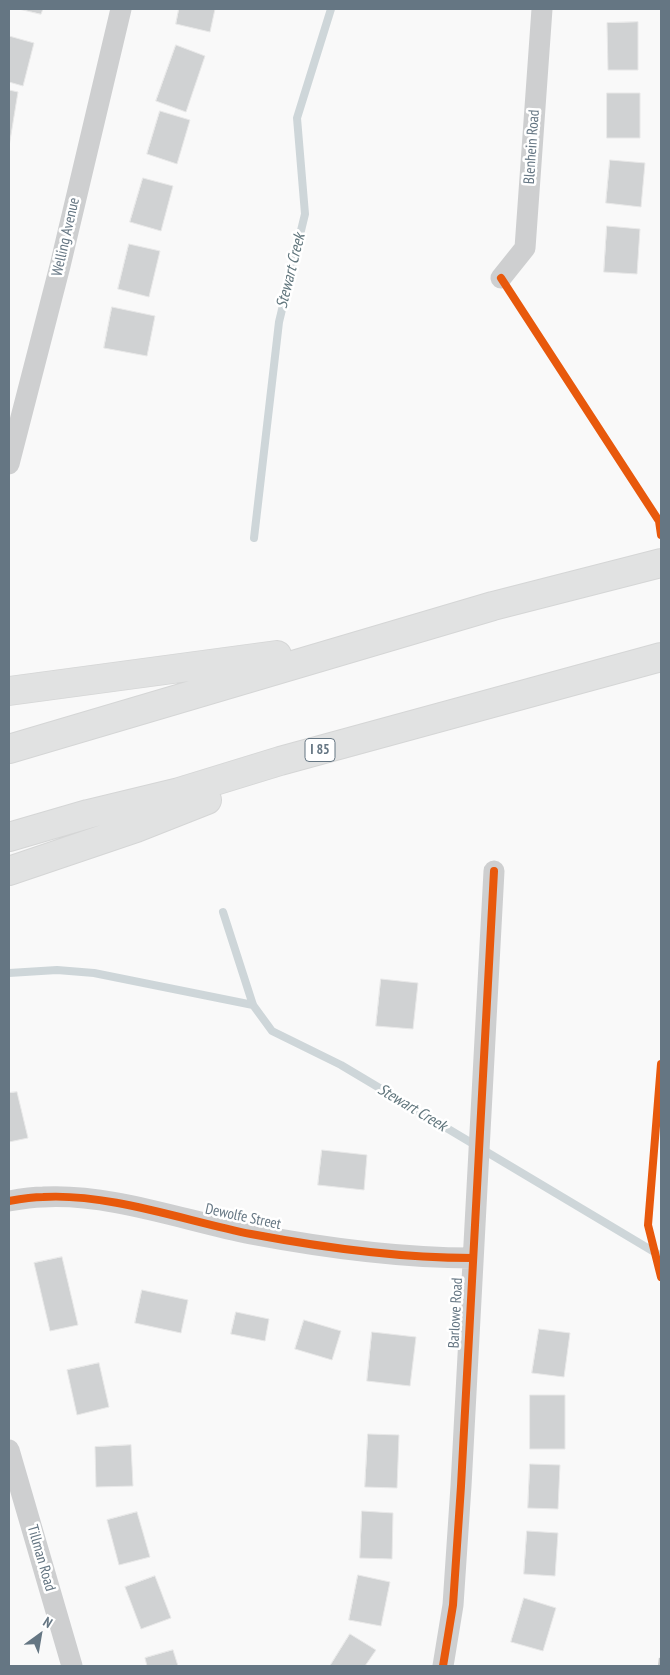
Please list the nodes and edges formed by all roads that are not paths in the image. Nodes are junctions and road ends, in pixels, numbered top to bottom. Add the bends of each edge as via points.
1 (121, 9) edge
2 (542, 9) edge
3 (502, 278) dead end
4 (9, 464) edge
5 (649, 566) edge
6 (382, 639) junction
7 (661, 657) edge
8 (9, 691) edge
9 (9, 749) edge
10 (280, 761) junction
11 (9, 837) edge
12 (494, 871) dead end
13 (9, 872) edge
14 (9, 1201) edge
15 (472, 1258) junction
16 (9, 1450) edge
17 (72, 1666) edge
18 (443, 1666) edge

1 - 4 street, Welling Avenue
2 - 3 street, Blenhein Road via 525,248
5 - 6 highway via 493,606
6 - 8 highway
6 - 9 highway
7 - 10 highway, I 85
10 - 11 highway, I 85 via 179,792
10 - 13 highway via 222,794
12 - 15 street, Barlowe Road
14 - 15 street, Dewolfe Street via 44,1196 100,1200 250,1234 354,1252 418,1258
15 - 18 street, Barlowe Road via 453,1605
16 - 17 street, Tillman Road

